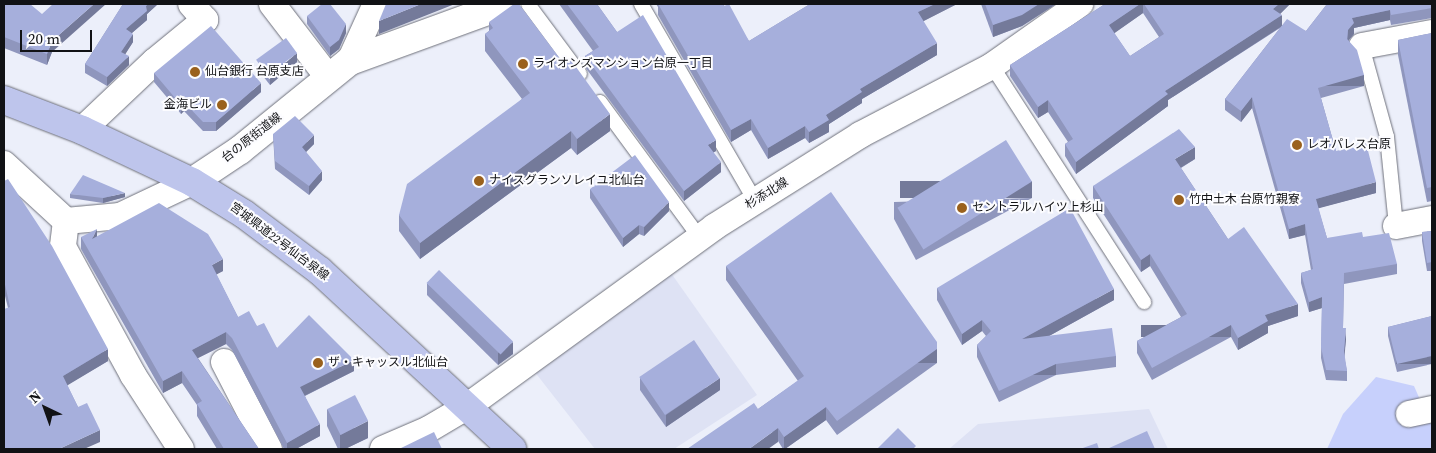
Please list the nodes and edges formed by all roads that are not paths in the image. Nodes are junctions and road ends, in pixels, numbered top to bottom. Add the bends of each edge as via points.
1 (191, 4) edge
2 (272, 4) edge
3 (376, 4) edge
4 (507, 4) edge
5 (528, 4) edge
6 (641, 4) edge
7 (1080, 4) edge
8 (1432, 33) edge
9 (1362, 46) joint
10 (350, 61) junction
11 (992, 66) junction
12 (328, 77) junction
13 (4, 100) edge
14 (82, 130) junction
15 (4, 164) edge
16 (192, 182) junction
17 (755, 202) junction
18 (1432, 219) edge
19 (66, 221) junction
20 (1396, 226) joint
21 (700, 238) junction
22 (1144, 302) dead end
23 (224, 362) dead end
24 (468, 406) junction
25 (181, 449) edge
26 (269, 449) edge
27 (383, 449) edge
28 (512, 449) edge

1 - 14 street via 205,20 155,61
2 - 12 street
3 - 10 street
4 - 10 street, 台の原街道線
5 - 21 lane
6 - 17 lane
7 - 11 street, 杉添北線
8 - 9 street
9 - 20 lane via 1387,137
10 - 12 street, 台の原街道線
11 - 17 street, 杉添北線 via 894,116
11 - 22 lane
12 - 16 street, 台の原街道線 via 240,150
13 - 14 main road, 宮城県道22号仙台泉線
14 - 16 main road, 宮城県道22号仙台泉線
15 - 19 street
16 - 19 street, 台の原街道線 via 120,216
16 - 24 main road, 宮城県道22号仙台泉線 via 244,214 320,270
17 - 21 street, 杉添北線
18 - 20 street
19 - 25 street via 63,247 133,375
21 - 24 street, 杉添北線
23 - 26 street
24 - 27 street, 杉添北線 via 429,429
24 - 28 main road, 宮城県道22号仙台泉線

